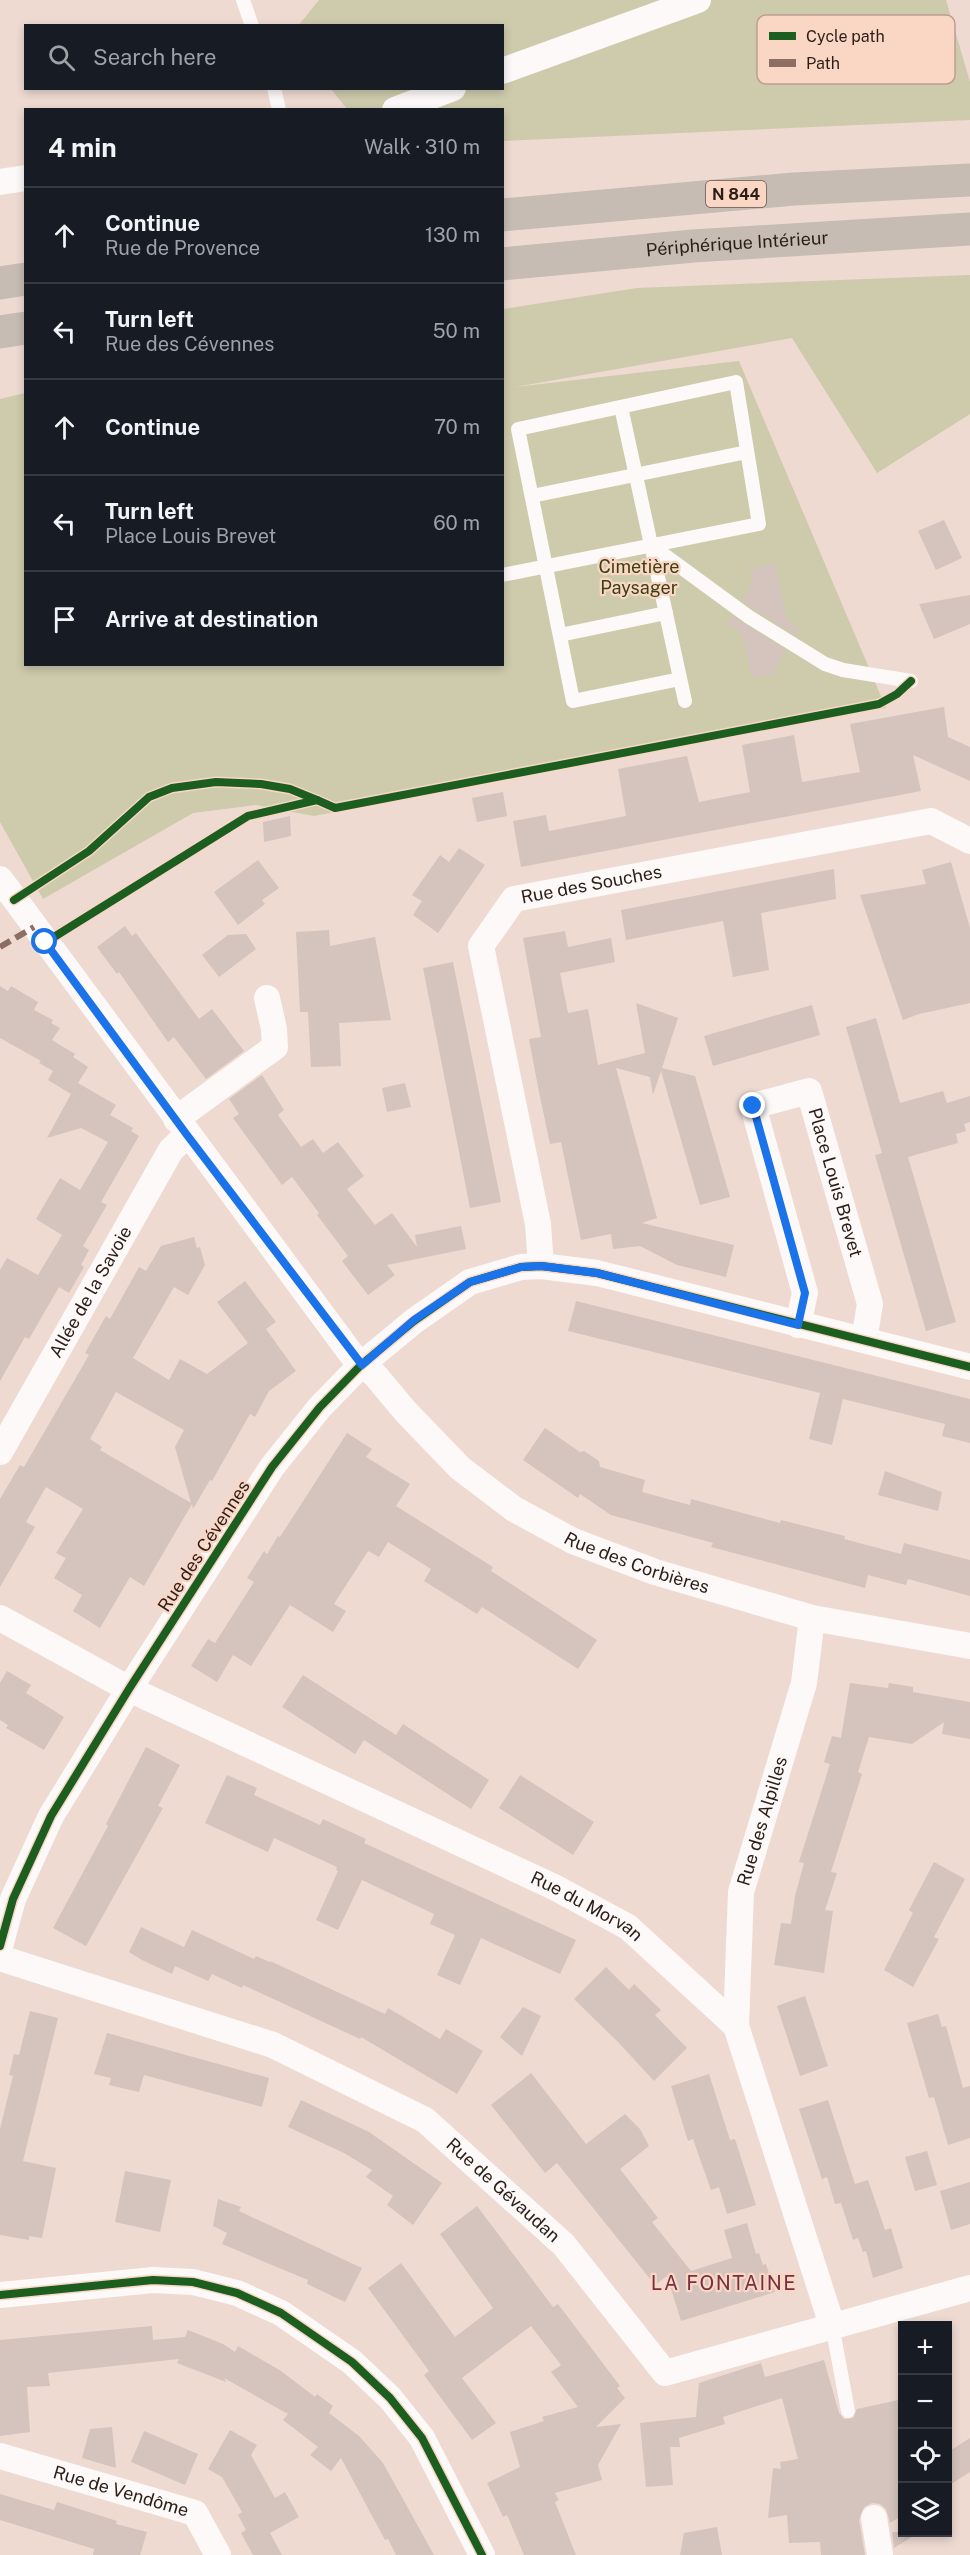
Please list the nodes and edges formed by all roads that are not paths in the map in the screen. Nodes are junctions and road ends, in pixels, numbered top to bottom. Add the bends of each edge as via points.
1 (243, 0) edge
2 (698, 0) edge
3 (251, 24) edge
4 (504, 70) edge
5 (274, 90) edge
6 (448, 90) edge
7 (279, 108) edge
8 (400, 108) edge
9 (24, 178) edge
10 (970, 180) edge
11 (0, 182) edge
12 (504, 215) edge
13 (970, 229) edge
14 (504, 264) edge
15 (24, 279) edge
16 (0, 283) edge
17 (24, 327) edge
18 (0, 332) edge
19 (621, 407) junction
20 (747, 452) junction
21 (636, 475) junction
22 (532, 496) junction
23 (651, 546) junction
24 (546, 567) junction
25 (504, 575) edge
26 (666, 613) junction
27 (560, 635) junction
28 (680, 679) junction
29 (911, 681) dead end
30 (685, 701) dead end
31 (970, 841) edge
32 (0, 879) edge
33 (267, 999) dead end
34 (181, 1127) junction
35 (541, 1266) junction
36 (798, 1325) junction
37 (864, 1340) junction
38 (362, 1365) junction
39 (970, 1367) edge
40 (0, 1452) edge
41 (0, 1618) edge
42 (812, 1618) junction
43 (970, 1646) edge
44 (129, 1689) junction
45 (0, 1946) edge
46 (0, 1958) edge
47 (736, 2026) junction
48 (970, 2289) edge
49 (0, 2295) edge
50 (832, 2325) junction
51 (848, 2411) dead end
52 (0, 2456) edge
53 (874, 2518) dead end
54 (218, 2555) edge
55 (482, 2555) edge
56 (880, 2555) edge

1 - 3 lane
2 - 4 street
5 - 7 lane
6 - 8 street
9 - 11 street
10 - 12 highway, N 844 via 794,189
13 - 14 highway, Périphérique Intérieur via 693,246
15 - 16 highway
17 - 18 highway
19 - 20 lane via 735,382
19 - 21 lane
19 - 22 lane via 518,429
20 - 21 lane
20 - 23 lane via 759,524
21 - 22 lane
21 - 23 lane
22 - 24 lane
23 - 24 lane
23 - 26 lane
23 - 29 lane via 749,617 825,664
24 - 25 lane
24 - 27 lane
26 - 27 lane
26 - 28 lane
27 - 28 lane via 573,701
28 - 30 lane
31 - 35 street, Rue des Souches via 931,821 514,899 481,946 538,1224
32 - 34 street, Rue des Corbières
33 - 34 street, Allée de la Savoie via 275,1047
34 - 38 street, Rue des Corbières
34 - 40 street, Allée de la Savoie
35 - 36 street, Rue des Cévennes via 597,1273
35 - 38 street, Rue des Cévennes via 521,1267 470,1282 414,1320
36 - 37 street, Rue des Cévennes
36 - 37 street, Place Louis Brevet via 805,1293 753,1106 809,1091 870,1304
37 - 39 street, Rue des Cévennes
38 - 42 street, Rue des Corbières via 460,1468 514,1509 573,1541 655,1572
38 - 44 street, Rue des Cévennes via 320,1407 272,1467
41 - 44 street, Rue du Morvan
42 - 43 street, Rue des Corbières
42 - 47 street, Rue des Alpilles via 804,1683 741,1892
44 - 45 street, Rue des Cévennes via 51,1816 13,1899
44 - 47 street, Rue du Morvan via 554,1887 628,1927
46 - 50 street, Rue de Gévaudan via 273,2045 425,2120 564,2245 665,2373
47 - 50 street, Rue du Morvan
48 - 50 street, Rue de Gévaudan
49 - 55 street via 153,2280 193,2282 237,2293 280,2313 352,2362 390,2398 422,2438
50 - 51 lane
52 - 54 street, Rue de Vendôme via 195,2513
53 - 56 street

